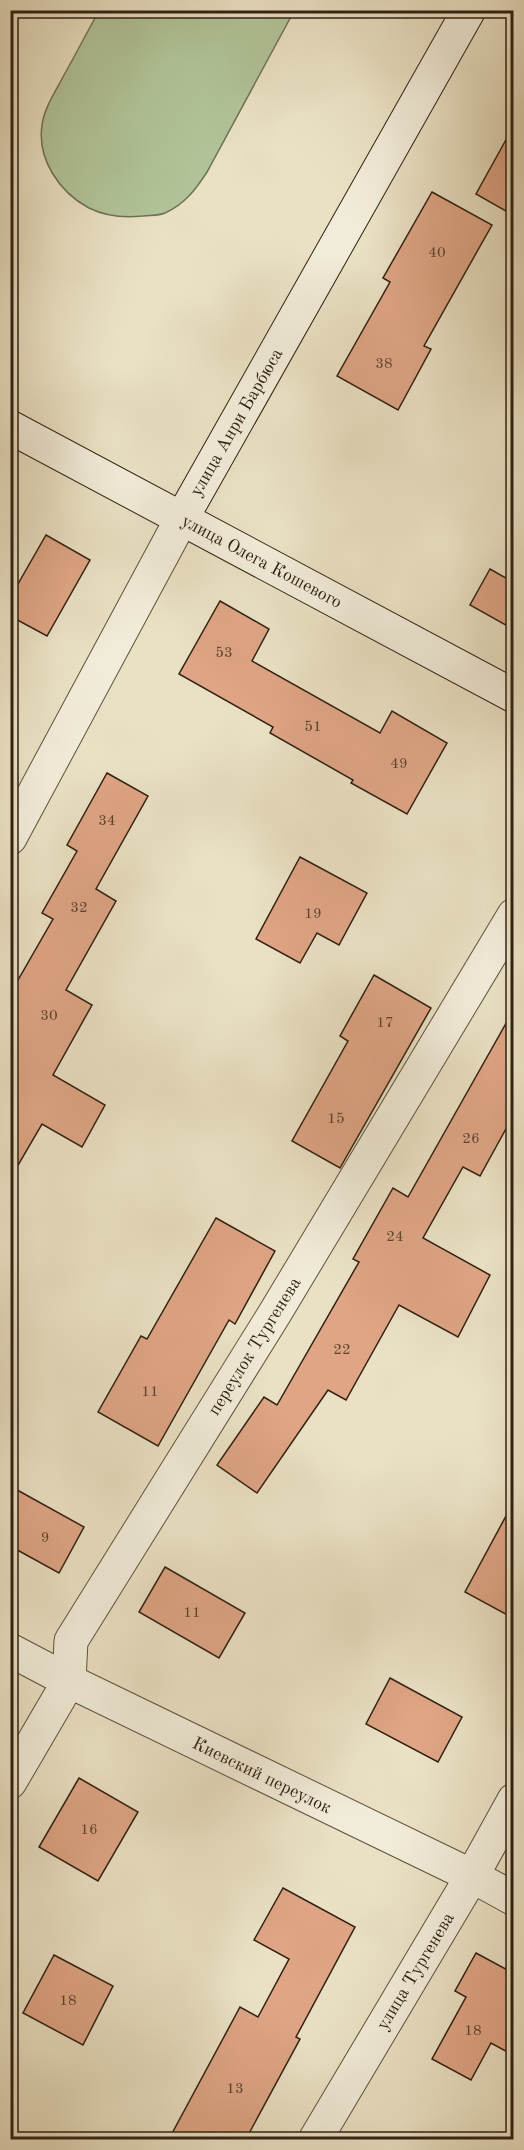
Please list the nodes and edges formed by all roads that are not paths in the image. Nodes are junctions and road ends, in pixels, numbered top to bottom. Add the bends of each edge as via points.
1 (469, 10) edge
2 (10, 427) edge
3 (182, 518) junction
4 (513, 696) edge
5 (10, 838) edge
6 (513, 915) edge
7 (10, 1650) edge
8 (69, 1681) junction
9 (10, 1782) edge
10 (513, 1800) edge
11 (472, 1876) junction
12 (513, 1899) edge
13 (315, 2139) edge

1 - 3 street, улица Анри Барбюса
2 - 3 street, улица Олега Кошевого
3 - 4 street, улица Олега Кошевого
3 - 5 street, улица Анри Барбюса
6 - 8 street, переулок Тургенева via 275,1313 71,1641
7 - 8 street, Киевский переулок
8 - 9 street, переулок Тургенева
8 - 11 street, Киевский переулок
10 - 11 street, улица Тургенева
11 - 12 street, Киевский переулок
11 - 13 street, улица Тургенева

